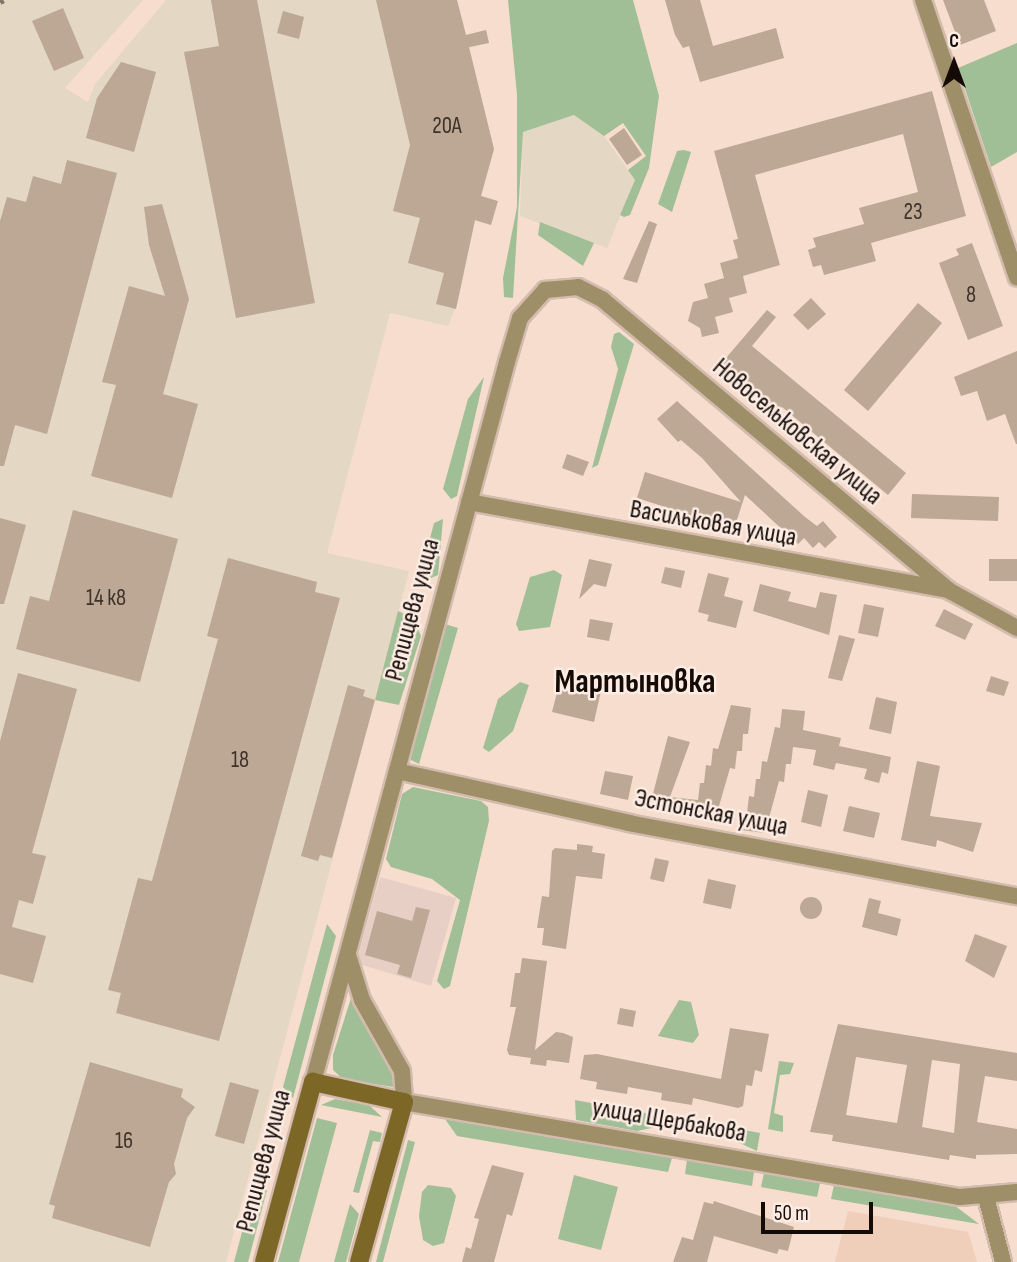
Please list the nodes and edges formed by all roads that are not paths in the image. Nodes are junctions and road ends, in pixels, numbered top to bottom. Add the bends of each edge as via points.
1 (923, 0) edge
2 (1017, 278) edge
3 (545, 290) joint
4 (468, 502) junction
5 (950, 591) junction
6 (1017, 628) edge
7 (397, 771) junction
8 (1017, 896) edge
9 (348, 952) junction
10 (313, 1082) junction
11 (404, 1102) junction
12 (1017, 1192) edge
13 (986, 1197) junction
14 (264, 1262) edge
15 (359, 1262) edge
16 (1003, 1262) edge

1 - 2 street
3 - 4 street, Репищева улица via 520,318
3 - 5 street, Новосельковская улица via 578,287 603,300
4 - 5 street, Васильковая улица
4 - 7 street, Репищева улица
5 - 6 street, Новосельковская улица
7 - 8 street, Эстонская улица via 629,823
7 - 9 street, Репищева улица
9 - 10 street, Репищева улица
9 - 11 street via 362,1000 406,1081
10 - 11 street, улица Щербакова
10 - 14 street, Репищева улица
11 - 13 street, улица Щербакова via 960,1197
11 - 15 street
12 - 13 street, улица Щербакова
13 - 16 street

